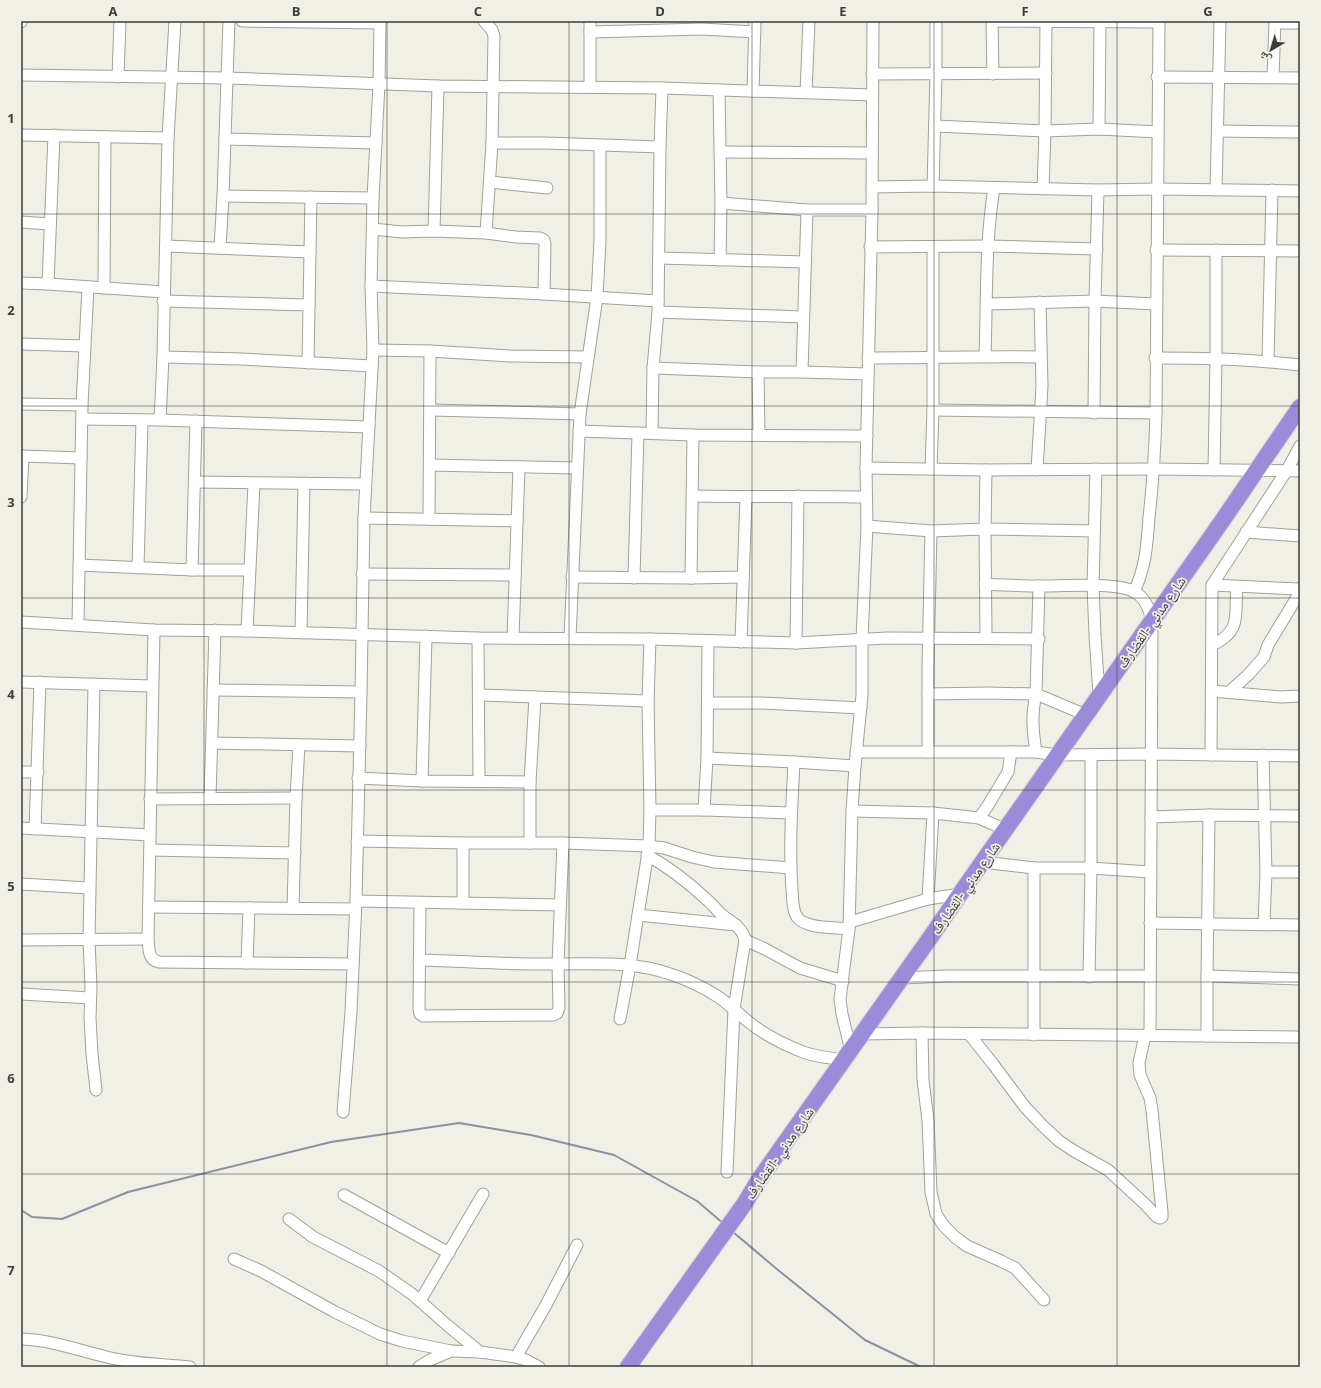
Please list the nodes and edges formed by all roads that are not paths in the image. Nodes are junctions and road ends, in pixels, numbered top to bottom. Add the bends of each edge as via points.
1 (120, 21) edge
2 (175, 21) edge
3 (229, 21) edge
4 (242, 21) edge
5 (484, 21) edge
6 (495, 21) edge
7 (755, 21) edge
8 (809, 21) edge
9 (873, 21) edge
10 (936, 21) edge
11 (992, 21) edge
12 (1100, 21) edge
13 (1159, 21) edge
14 (1220, 21) edge
15 (380, 22) edge
16 (1046, 22) junction
17 (1275, 22) edge
18 (1300, 23) edge
19 (702, 25) edge
20 (590, 26) edge
21 (648, 26) edge
22 (755, 32) junction
23 (494, 36) junction
24 (1046, 73) junction
25 (872, 74) junction
26 (936, 74) junction
27 (993, 74) junction
28 (21, 75) edge
29 (118, 77) junction
30 (172, 77) junction
31 (1157, 77) junction
32 (1218, 77) junction
33 (1273, 77) junction
34 (227, 78) junction
35 (1300, 78) edge
36 (379, 84) junction
37 (438, 86) junction
38 (493, 86) junction
39 (590, 87) junction
40 (662, 88) junction
41 (719, 90) junction
42 (753, 91) junction
43 (806, 92) junction
44 (872, 95) junction
45 (935, 126) junction
46 (1099, 129) junction
47 (1045, 131) junction
48 (1218, 131) junction
49 (1158, 132) junction
50 (1300, 132) edge
51 (21, 135) edge
52 (54, 136) junction
53 (105, 137) junction
54 (168, 138) junction
55 (225, 138) junction
56 (376, 142) junction
57 (492, 143) junction
58 (600, 146) junction
59 (660, 148) junction
60 (720, 152) junction
61 (872, 153) junction
62 (490, 182) junction
63 (932, 186) junction
64 (872, 187) junction
65 (547, 188) dead end
66 (994, 188) junction
67 (1043, 189) junction
68 (1157, 189) junction
69 (1098, 190) junction
70 (1216, 190) junction
71 (1272, 190) junction
72 (1300, 191) edge
73 (223, 196) junction
74 (311, 197) junction
75 (373, 198) junction
76 (721, 203) junction
77 (807, 210) junction
78 (872, 210) junction
79 (21, 222) edge
80 (50, 224) junction
81 (373, 229) junction
82 (434, 231) junction
83 (486, 233) junction
84 (166, 246) junction
85 (988, 246) junction
86 (870, 247) junction
87 (934, 247) junction
88 (220, 248) junction
89 (1097, 249) junction
90 (1156, 250) junction
91 (1216, 250) junction
92 (1300, 250) edge
93 (1271, 251) junction
94 (310, 252) junction
95 (659, 258) junction
96 (720, 260) junction
97 (805, 262) junction
98 (21, 283) edge
99 (48, 284) junction
100 (371, 286) junction
101 (88, 287) junction
102 (104, 288) junction
103 (544, 294) junction
104 (163, 296) junction
105 (597, 297) junction
106 (658, 300) junction
107 (1095, 301) junction
108 (1040, 302) junction
109 (987, 304) junction
110 (1156, 304) junction
111 (309, 306) junction
112 (658, 312) junction
113 (803, 317) junction
114 (21, 344) edge
115 (84, 346) junction
116 (373, 350) junction
117 (430, 351) junction
118 (985, 356) junction
119 (163, 357) junction
120 (588, 357) junction
121 (1041, 357) junction
122 (868, 358) junction
123 (933, 358) junction
124 (1155, 358) junction
125 (1216, 358) junction
126 (1268, 361) junction
127 (308, 363) junction
128 (1300, 365) edge
129 (372, 366) junction
130 (653, 368) junction
131 (758, 372) junction
132 (802, 372) junction
133 (868, 374) junction
134 (21, 404) edge
135 (82, 405) junction
136 (1300, 408) edge
137 (431, 410) junction
138 (933, 410) junction
139 (1041, 411) junction
140 (1094, 412) junction
141 (1156, 413) junction
142 (580, 414) junction
143 (82, 419) junction
144 (142, 420) junction
145 (160, 420) junction
146 (196, 421) junction
147 (369, 427) junction
148 (579, 431) junction
149 (638, 433) junction
150 (652, 433) junction
151 (693, 435) junction
152 (759, 435) junction
153 (867, 436) junction
154 (1300, 446) edge
155 (22, 456) edge
156 (81, 458) junction
157 (430, 464) junction
158 (519, 467) junction
159 (577, 468) junction
160 (866, 468) junction
161 (931, 469) junction
162 (1096, 469) junction
163 (1154, 469) junction
164 (986, 470) junction
165 (1037, 470) junction
166 (1214, 470) junction
167 (1256, 470) junction
168 (1287, 470) junction
169 (1300, 471) edge
170 (195, 482) junction
171 (304, 483) junction
172 (254, 484) junction
173 (365, 484) junction
174 (21, 496) edge
175 (693, 496) junction
176 (798, 496) junction
177 (746, 497) junction
178 (866, 497) junction
179 (364, 518) junction
180 (429, 519) junction
181 (517, 521) junction
182 (867, 526) junction
183 (985, 529) junction
184 (931, 530) junction
185 (1094, 530) junction
186 (1246, 532) junction
187 (1300, 536) edge
188 (78, 565) junction
189 (138, 568) junction
190 (192, 570) junction
191 (249, 570) junction
192 (362, 574) junction
193 (515, 575) junction
194 (572, 577) junction
195 (743, 577) junction
196 (634, 578) junction
197 (691, 578) junction
198 (985, 584) junction
199 (1212, 585) junction
200 (1040, 586) junction
201 (1093, 586) junction
202 (1237, 587) junction
203 (1300, 589) edge
204 (1134, 592) junction
205 (1300, 592) edge
206 (1152, 621) junction
207 (21, 622) edge
208 (78, 625) junction
209 (154, 630) junction
210 (215, 630) junction
211 (247, 631) junction
212 (301, 633) junction
213 (362, 634) junction
214 (426, 636) junction
215 (478, 638) junction
216 (513, 638) junction
217 (570, 638) junction
218 (986, 638) junction
219 (650, 639) junction
220 (862, 639) junction
221 (929, 639) junction
222 (1038, 639) junction
223 (708, 641) junction
224 (742, 642) junction
225 (796, 643) junction
226 (1212, 645) junction
227 (21, 682) edge
228 (40, 682) junction
229 (94, 684) junction
230 (152, 686) junction
231 (213, 690) junction
232 (1212, 691) junction
233 (361, 692) junction
234 (1229, 692) junction
235 (928, 694) junction
236 (1036, 694) junction
237 (479, 695) junction
238 (1099, 695) junction
239 (1300, 696) edge
240 (535, 698) junction
241 (648, 701) junction
242 (708, 703) junction
243 (861, 708) junction
244 (1086, 715) junction
245 (212, 743) junction
246 (299, 745) junction
247 (360, 746) junction
248 (856, 752) junction
249 (928, 752) junction
250 (1011, 752) junction
251 (1036, 752) junction
252 (1091, 754) junction
253 (1150, 754) junction
254 (1057, 755) junction
255 (1211, 755) junction
256 (1263, 756) junction
257 (1300, 756) edge
258 (707, 758) junction
259 (794, 762) junction
260 (855, 766) junction
261 (21, 772) edge
262 (38, 772) junction
263 (358, 778) junction
264 (422, 781) junction
265 (480, 781) junction
266 (530, 782) junction
267 (210, 797) junction
268 (296, 798) junction
269 (150, 799) junction
270 (650, 810) junction
271 (704, 810) junction
272 (852, 812) junction
273 (791, 813) junction
274 (933, 813) junction
275 (1209, 815) junction
276 (1264, 815) junction
277 (1300, 816) edge
278 (1151, 817) junction
279 (979, 818) junction
280 (21, 828) edge
281 (35, 829) junction
282 (1006, 830) junction
283 (90, 832) junction
284 (150, 834) junction
285 (357, 840) junction
286 (463, 843) junction
287 (530, 843) junction
288 (563, 843) junction
289 (150, 850) junction
290 (648, 850) junction
291 (295, 853) junction
292 (983, 862) junction
293 (791, 868) junction
294 (1034, 868) junction
295 (1091, 868) junction
296 (1150, 872) junction
297 (1266, 872) junction
298 (1300, 872) edge
299 (21, 884) edge
300 (89, 888) junction
301 (960, 894) junction
302 (928, 899) junction
303 (420, 903) junction
304 (463, 903) junction
305 (355, 905) junction
306 (560, 905) junction
307 (149, 907) junction
308 (249, 908) junction
309 (294, 908) junction
310 (638, 915) junction
311 (1150, 923) junction
312 (1207, 923) junction
313 (1264, 924) junction
314 (736, 925) junction
315 (850, 925) junction
316 (1300, 925) edge
317 (148, 939) junction
318 (21, 940) edge
319 (89, 940) junction
320 (745, 940) junction
321 (419, 960) junction
322 (247, 963) junction
323 (353, 964) junction
324 (558, 964) junction
325 (630, 965) junction
326 (1150, 976) junction
327 (1207, 976) junction
328 (1034, 977) junction
329 (1089, 977) junction
330 (902, 978) junction
331 (1300, 979) edge
332 (843, 981) junction
333 (21, 994) edge
334 (90, 998) junction
335 (734, 1009) junction
336 (620, 1019) dead end
337 (922, 1033) junction
338 (862, 1034) junction
339 (969, 1034) junction
340 (1034, 1035) junction
341 (1147, 1035) junction
342 (1207, 1036) junction
343 (1300, 1037) edge
344 (848, 1055) junction
345 (96, 1090) dead end
346 (343, 1112) dead end
347 (727, 1172) dead end
348 (344, 1194) dead end
349 (483, 1194) dead end
350 (289, 1220) dead end
351 (577, 1245) dead end
352 (449, 1253) junction
353 (234, 1259) dead end
354 (1044, 1300) dead end
355 (420, 1301) junction
356 (21, 1339) edge
357 (451, 1351) junction
358 (480, 1352) junction
359 (516, 1357) junction
360 (113, 1363) edge
361 (190, 1367) edge
362 (419, 1367) edge
363 (539, 1367) edge
364 (628, 1367) edge

1 - 29 street
2 - 30 street
3 - 34 street
4 - 15 street
5 - 23 street
6 - 23 street
7 - 22 street
8 - 43 street
9 - 25 street
10 - 26 street
11 - 16 street
11 - 27 street
12 - 13 street
12 - 16 street
12 - 46 street
13 - 31 street
14 - 32 street
15 - 36 street
16 - 24 street
17 - 18 street
17 - 33 street
19 - 21 street
19 - 22 street
20 - 21 street
20 - 39 street
22 - 42 street
23 - 38 street
24 - 27 street
24 - 47 street
25 - 26 street
25 - 44 street
26 - 27 street
26 - 45 street
28 - 29 street
29 - 30 street
30 - 34 street
30 - 54 street
31 - 32 street
31 - 49 street
32 - 33 street
32 - 48 street
33 - 35 street
34 - 36 street
34 - 55 street
36 - 37 street
36 - 56 street
37 - 38 street
37 - 82 street
38 - 39 street
38 - 57 street
39 - 40 street
40 - 41 street
40 - 59 street
41 - 42 street
41 - 60 street
42 - 43 street
43 - 44 street
44 - 61 street
45 - 47 street
45 - 63 street
46 - 47 street
46 - 49 street
47 - 67 street
48 - 50 street
48 - 70 street
49 - 68 street
51 - 52 street
52 - 53 street
52 - 80 street
53 - 54 street
53 - 102 street
54 - 84 street
55 - 56 street
55 - 73 street
56 - 75 street
57 - 58 street
57 - 62 street
58 - 59 street
58 - 105 street
59 - 95 street
60 - 61 street
60 - 76 street
61 - 64 street
62 - 65 street
62 - 83 street
63 - 64 street
63 - 66 street
64 - 78 street
66 - 67 street
66 - 85 street
67 - 69 street
68 - 69 street
68 - 70 street
68 - 90 street
69 - 89 street
70 - 71 street
71 - 72 street
71 - 93 street
73 - 74 street
73 - 88 street
74 - 75 street
74 - 94 street
75 - 81 street
76 - 77 street
76 - 96 street
77 - 78 street
77 - 97 street
78 - 86 street
79 - 80 street
80 - 99 street
81 - 82 street via 402,232
81 - 100 street
82 - 83 street
83 - 103 street via 544,240
84 - 88 street
84 - 104 street
85 - 87 street
85 - 89 street
85 - 109 street
86 - 87 street
86 - 122 street
87 - 123 street
88 - 94 street
89 - 107 street
90 - 91 street
90 - 110 street
91 - 93 street
91 - 125 street
92 - 93 street
93 - 126 street
94 - 111 street
95 - 96 street
95 - 106 street
96 - 97 street
97 - 113 street
98 - 99 street
99 - 101 street
100 - 103 street
100 - 116 street
101 - 102 street
101 - 115 street
102 - 104 street
103 - 105 street
104 - 111 street
104 - 119 street
105 - 106 street
105 - 120 street
106 - 112 street
107 - 108 street
107 - 110 street
107 - 140 street
108 - 109 street
108 - 121 street
109 - 118 street
110 - 124 street
111 - 127 street
112 - 113 street
112 - 130 street
113 - 132 street
114 - 115 street
115 - 135 street
116 - 117 street
116 - 129 street
117 - 120 street
117 - 137 street
118 - 121 street
118 - 123 street
119 - 127 street
119 - 145 street
120 - 142 street
121 - 139 street
122 - 123 street
122 - 133 street
123 - 138 street
124 - 125 street
124 - 141 street
125 - 126 street
125 - 166 street
126 - 128 street
127 - 129 street
129 - 147 street
130 - 131 street
130 - 150 street
131 - 132 street
131 - 152 street
132 - 133 street
133 - 153 street
134 - 135 street
135 - 143 street
136 - 167 highway, شارع مدني -القضارف
137 - 142 street
137 - 157 street
138 - 139 street
138 - 161 street
139 - 140 street
139 - 165 street
140 - 141 street
141 - 163 street
142 - 148 street
143 - 144 street
143 - 156 street
144 - 145 street
144 - 189 street
145 - 146 street
146 - 147 street
146 - 170 street
147 - 173 street
148 - 149 street
148 - 159 street
149 - 150 street
149 - 196 street
150 - 151 street
151 - 152 street
151 - 175 street
152 - 153 street
153 - 160 street
154 - 168 street
155 - 156 street
155 - 174 street
156 - 188 street
157 - 158 street
157 - 180 street
158 - 159 street
158 - 181 street
159 - 194 street
160 - 161 street
160 - 178 street
161 - 164 street
162 - 163 street
162 - 165 street
162 - 185 street
163 - 166 street
163 - 204 street via 1145,562
164 - 165 street
164 - 183 street
166 - 167 street
167 - 168 street
167 - 206 highway, شارع مدني -القضارف
168 - 169 street
168 - 186 street
170 - 172 street
170 - 190 street
171 - 172 street
171 - 173 street
171 - 212 street
172 - 191 street
173 - 179 street
175 - 177 street
175 - 197 street
176 - 177 street
176 - 178 street
176 - 225 street
177 - 195 street
178 - 182 street
179 - 180 street
179 - 192 street
180 - 181 street
181 - 193 street
182 - 184 street
182 - 220 street
183 - 184 street
183 - 185 street
183 - 198 street
184 - 221 street
185 - 201 street
186 - 187 street
186 - 199 street
188 - 189 street
188 - 208 street
189 - 190 street
190 - 191 street
191 - 211 street
192 - 193 street
192 - 213 street
193 - 216 street
194 - 196 street
194 - 217 street
195 - 197 street
195 - 224 street
196 - 197 street
198 - 200 street
198 - 218 street
199 - 202 street
199 - 226 street
200 - 201 street
200 - 222 street
201 - 204 street via 1120,587
201 - 238 street
202 - 203 street
202 - 226 street via 1236,619 1233,628 1228,635
204 - 206 street via 1148,606
205 - 234 street via 1268,645 1264,657
206 - 238 highway, شارع مدني -القضارف
206 - 253 street
207 - 208 street
208 - 209 street
209 - 210 street
209 - 230 street
210 - 211 street
210 - 231 street
211 - 212 street
212 - 213 street
213 - 214 street
213 - 233 street
214 - 215 street
214 - 264 street
215 - 216 street
215 - 237 street
216 - 217 street
217 - 219 street
218 - 221 street
218 - 222 street
219 - 223 street
219 - 241 street
220 - 221 street
220 - 225 street
220 - 243 street
221 - 235 street
222 - 236 street
223 - 224 street
223 - 242 street
224 - 225 street
226 - 232 street
227 - 228 street
228 - 229 street
228 - 262 street
229 - 230 street
229 - 283 street
230 - 269 street
231 - 233 street
231 - 245 street
232 - 234 street
232 - 255 street
233 - 247 street
234 - 239 street via 1281,697
235 - 236 street
235 - 249 street
236 - 244 street
236 - 251 street via 1032,709
237 - 240 street
237 - 265 street
238 - 244 highway, شارع مدني -القضارف
240 - 241 street
240 - 266 street
241 - 270 street
242 - 243 street
242 - 258 street
243 - 248 street
244 - 254 highway, شارع مدني -القضارف
245 - 246 street
245 - 267 street
246 - 247 street
246 - 268 street
247 - 263 street
248 - 249 street
248 - 260 street
249 - 250 street
250 - 251 street
250 - 279 street via 1008,772
251 - 254 street
252 - 253 street
252 - 254 street
252 - 295 street
253 - 255 street
253 - 278 street
254 - 282 highway, شارع مدني -القضارف
255 - 256 street
256 - 257 street
256 - 276 street
258 - 259 street
258 - 271 street
259 - 260 street
259 - 273 street
260 - 272 street
261 - 262 street
262 - 281 street
263 - 264 street
263 - 285 street
264 - 265 street
265 - 266 street
266 - 287 street
267 - 268 street
267 - 269 street
268 - 291 street
269 - 284 street
270 - 271 street
270 - 290 street
271 - 273 street
272 - 274 street
272 - 315 street
273 - 293 street
274 - 279 street
274 - 302 street
275 - 276 street
275 - 278 street
275 - 312 street
276 - 277 street
276 - 297 street
278 - 296 street
279 - 282 street
280 - 281 street
281 - 283 street
282 - 292 highway, شارع مدني -القضارف
283 - 284 street
283 - 300 street
284 - 289 street
285 - 286 street
285 - 305 street
286 - 287 street
286 - 304 street
287 - 288 street
288 - 290 street
288 - 306 street
289 - 291 street
289 - 307 street
290 - 293 street via 664,848 714,862
290 - 310 street
290 - 314 street
291 - 309 street
292 - 294 street
292 - 301 highway, شارع مدني -القضارف
293 - 315 street via 794,909 803,923 812,926
294 - 295 street
294 - 328 street
295 - 296 street
295 - 329 street
296 - 311 street
297 - 298 street
297 - 313 street
299 - 300 street
300 - 319 street
301 - 302 street
301 - 330 highway, شارع مدني -القضارف
302 - 315 street
303 - 304 street
303 - 305 street
303 - 321 street
304 - 306 street
305 - 309 street
305 - 323 street
306 - 324 street
307 - 308 street
307 - 317 street
308 - 309 street
308 - 322 street
310 - 314 street
310 - 325 street
311 - 312 street
311 - 326 street
312 - 313 street
312 - 327 street
313 - 316 street
314 - 320 street via 742,931
315 - 332 street
317 - 319 street
317 - 322 street via 149,954 155,961
318 - 319 street
319 - 334 street
320 - 332 street via 800,968
320 - 335 street
321 - 324 street
321 - 324 street via 419,1009 423,1016 553,1016 559,1008
322 - 323 street
323 - 346 street
324 - 325 street
325 - 335 street via 676,976 716,996
325 - 336 street
326 - 329 street
326 - 341 street
327 - 331 street
327 - 342 street
328 - 329 street
328 - 330 street
328 - 340 street
330 - 338 highway, شارع مدني -القضارف
332 - 344 street via 840,1000
333 - 334 street
334 - 345 street
335 - 344 street via 756,1027 804,1053
335 - 347 street
337 - 338 street
337 - 339 street
337 - 354 street via 931,1192 936,1214 954,1237 967,1246 1015,1268
338 - 344 highway, شارع مدني -القضارف
339 - 340 street
339 - 341 street via 1025,1107 1043,1126 1059,1141 1108,1170 1160,1218 1162,1212 1152,1110 1140,1075 1139,1063
340 - 341 street
341 - 342 street
342 - 343 street
344 - 364 highway, شارع مدني -القضارف
348 - 352 street
349 - 352 street
350 - 355 street via 313,1237 379,1271
351 - 359 street
352 - 355 street
353 - 357 street via 380,1334
355 - 358 street
356 - 360 street via 61,1344
357 - 358 street
357 - 362 street
358 - 359 street
359 - 363 street
360 - 361 street

